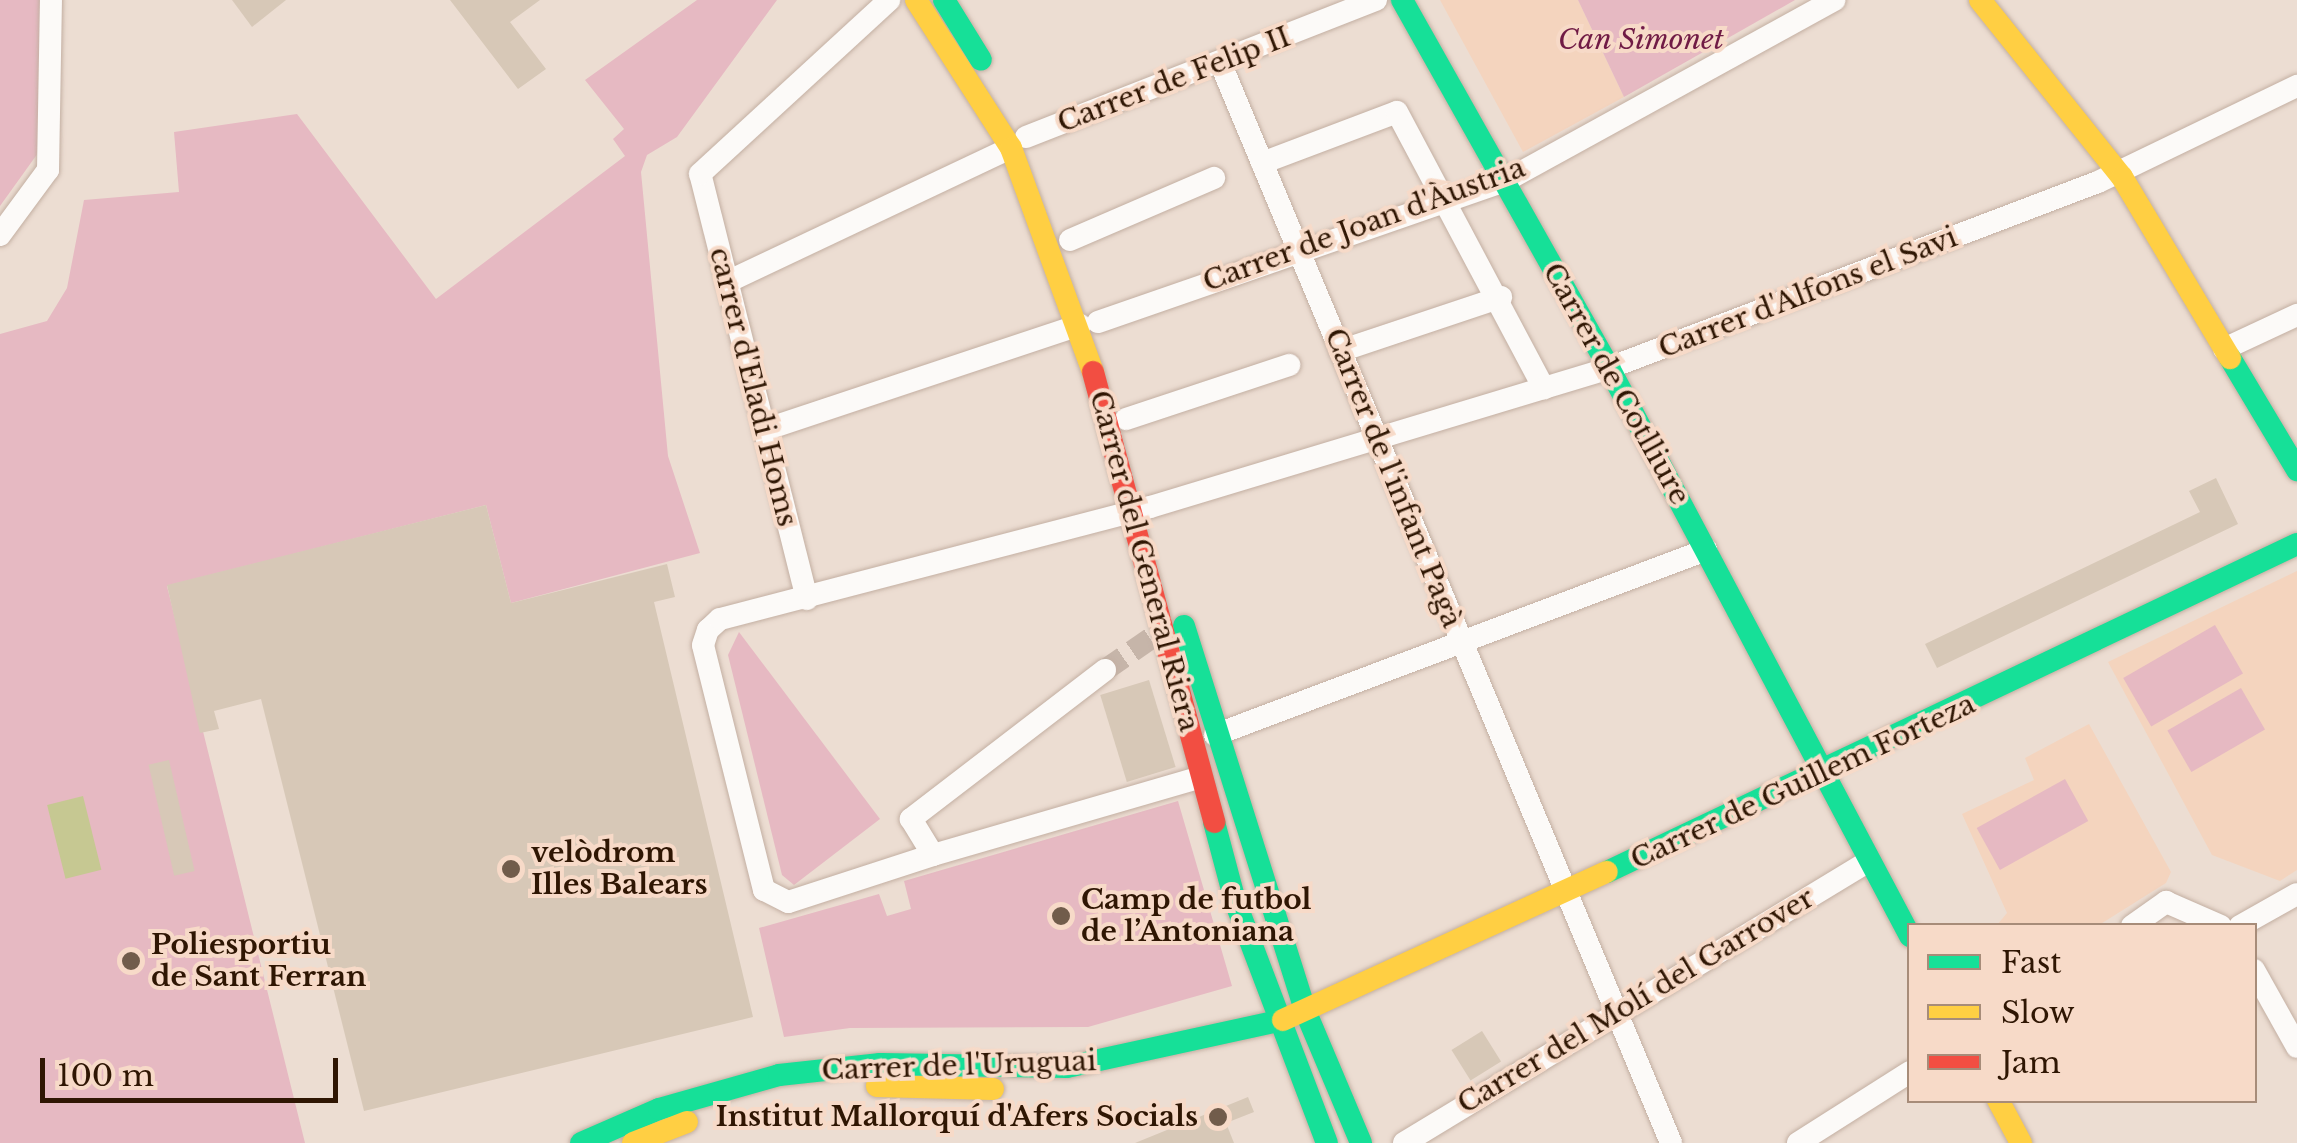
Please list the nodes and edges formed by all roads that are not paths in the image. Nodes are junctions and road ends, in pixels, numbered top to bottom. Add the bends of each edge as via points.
1 (51, 0) edge
2 (888, 0) edge
3 (916, 0) edge
4 (944, 0) edge
5 (1376, 0) edge
6 (1402, 0) edge
7 (1834, 0) edge
8 (1980, 0) edge
9 (1220, 62) junction
10 (2297, 86) edge
11 (1019, 142) junction
12 (1262, 162) junction
13 (2118, 172) junction
14 (1214, 178) dead end
15 (1505, 180) junction
16 (1448, 201) junction
17 (0, 234) edge
18 (1070, 240) junction
19 (1298, 249) junction
20 (728, 282) junction
21 (1502, 298) junction
22 (2297, 314) edge
23 (1089, 323) junction
24 (2224, 349) junction
25 (1340, 351) junction
26 (1289, 366) dead end
27 (1610, 368) junction
28 (1544, 388) junction
29 (1126, 419) junction
30 (764, 430) junction
31 (1377, 438) junction
32 (2297, 470) edge
33 (1142, 509) junction
34 (2297, 544) edge
35 (1706, 550) junction
36 (806, 599) junction
37 (1461, 644) junction
38 (1105, 670) tunnel mouth
39 (1215, 735) junction
40 (1822, 772) junction
41 (1200, 777) junction
42 (933, 855) junction
43 (1869, 861) junction
44 (1567, 894) junction
45 (2297, 894) edge
46 (2136, 923) edge
47 (2215, 923) edge
48 (2245, 923) edge
49 (1907, 931) edge
50 (2257, 975) edge
51 (1615, 1010) junction
52 (1308, 1015) junction
53 (1278, 1020) junction
54 (2297, 1046) edge
55 (1907, 1074) edge
56 (2000, 1103) edge
57 (581, 1143) edge
58 (633, 1143) edge
59 (1327, 1143) edge
60 (1361, 1143) edge
61 (1404, 1143) edge
62 (1670, 1143) edge
63 (1798, 1143) edge
64 (2020, 1143) edge

1 - 17 street via 48,170
2 - 20 street, carrer d'Eladi Homs via 700,174
3 - 11 street, Carrer del General Riera
4 - 11 street, Carrer del General Riera
5 - 9 street, Carrer de Felip II
6 - 15 street, Carrer de Cotlliure
7 - 15 street, Carrer de Joan d'Àustria
8 - 13 street
9 - 11 street, Carrer de Felip II
9 - 12 street, Carrer de l'infant Pagà
10 - 13 street, Carrer d'Alfons el Savi
11 - 18 street, Carrer del General Riera
11 - 20 street, Carrer de Felip II
11 - 23 street, Carrer del General Riera
12 - 16 street via 1396,112
12 - 19 street, Carrer de l'infant Pagà
13 - 24 street
13 - 27 street, Carrer d'Alfons el Savi
14 - 18 street
15 - 16 street, Carrer de Joan d'Àustria
15 - 27 street, Carrer de Cotlliure
16 - 19 street, Carrer de Joan d'Àustria
16 - 21 street
18 - 23 street, Carrer del General Riera
19 - 23 street, Carrer de Joan d'Àustria
19 - 25 street, Carrer de l'infant Pagà
20 - 30 street, carrer d'Eladi Homs
21 - 25 street
21 - 28 street
22 - 24 street
23 - 29 street, Carrer del General Riera
23 - 30 street, Carrer de Joan d'Àustria
23 - 33 street, Carrer del General Riera
24 - 32 street
25 - 31 street, Carrer de l'infant Pagà
26 - 29 street
27 - 28 street, Carrer d'Alfons el Savi
27 - 35 street, Carrer de Cotlliure
28 - 31 street, Carrer d'Alfons el Savi
29 - 33 street, Carrer del General Riera
30 - 36 street, carrer d'Eladi Homs
31 - 33 street, Carrer d'Alfons el Savi
31 - 37 street, Carrer de l'infant Pagà
33 - 36 street, Carrer d'Alfons el Savi
33 - 39 street, Carrer del General Riera
33 - 41 street, Carrer del General Riera
34 - 40 street, Carrer de Guillem Forteza
35 - 37 street
35 - 40 street, Carrer de Cotlliure
36 - 42 street, Carrer d'Alfons el Savi via 720,619 703,645 764,890 788,902
37 - 39 street
37 - 44 street, Carrer de l'infant Pagà
38 - 42 street via 911,818
39 - 52 street, Carrer del General Riera
40 - 43 street, Carrer de Cotlliure
40 - 44 street, Carrer de Guillem Forteza
41 - 42 street, Carrer d'Alfons el Savi
41 - 53 street, Carrer del General Riera
43 - 49 street, Carrer de Cotlliure
43 - 51 street, Carrer del Molí del Garrover
44 - 51 street, Carrer de l'infant Pagà
44 - 52 street, Carrer de Guillem Forteza
45 - 48 street
46 - 47 street via 2166,902
50 - 54 street
51 - 61 street, Carrer del Molí del Garrover
51 - 62 street, Carrer de l'infant Pagà
52 - 53 street, Carrer de Guillem Forteza
52 - 60 street, Carrer del General Riera
53 - 57 street, Carrer de l'Uruguai via 1067,1067 811,1069 703,1094
53 - 58 street, Carrer de l'Uruguai via 1199,1064 1075,1088 826,1089 724,1110
53 - 59 street, Carrer del General Riera
55 - 63 street
56 - 64 street

